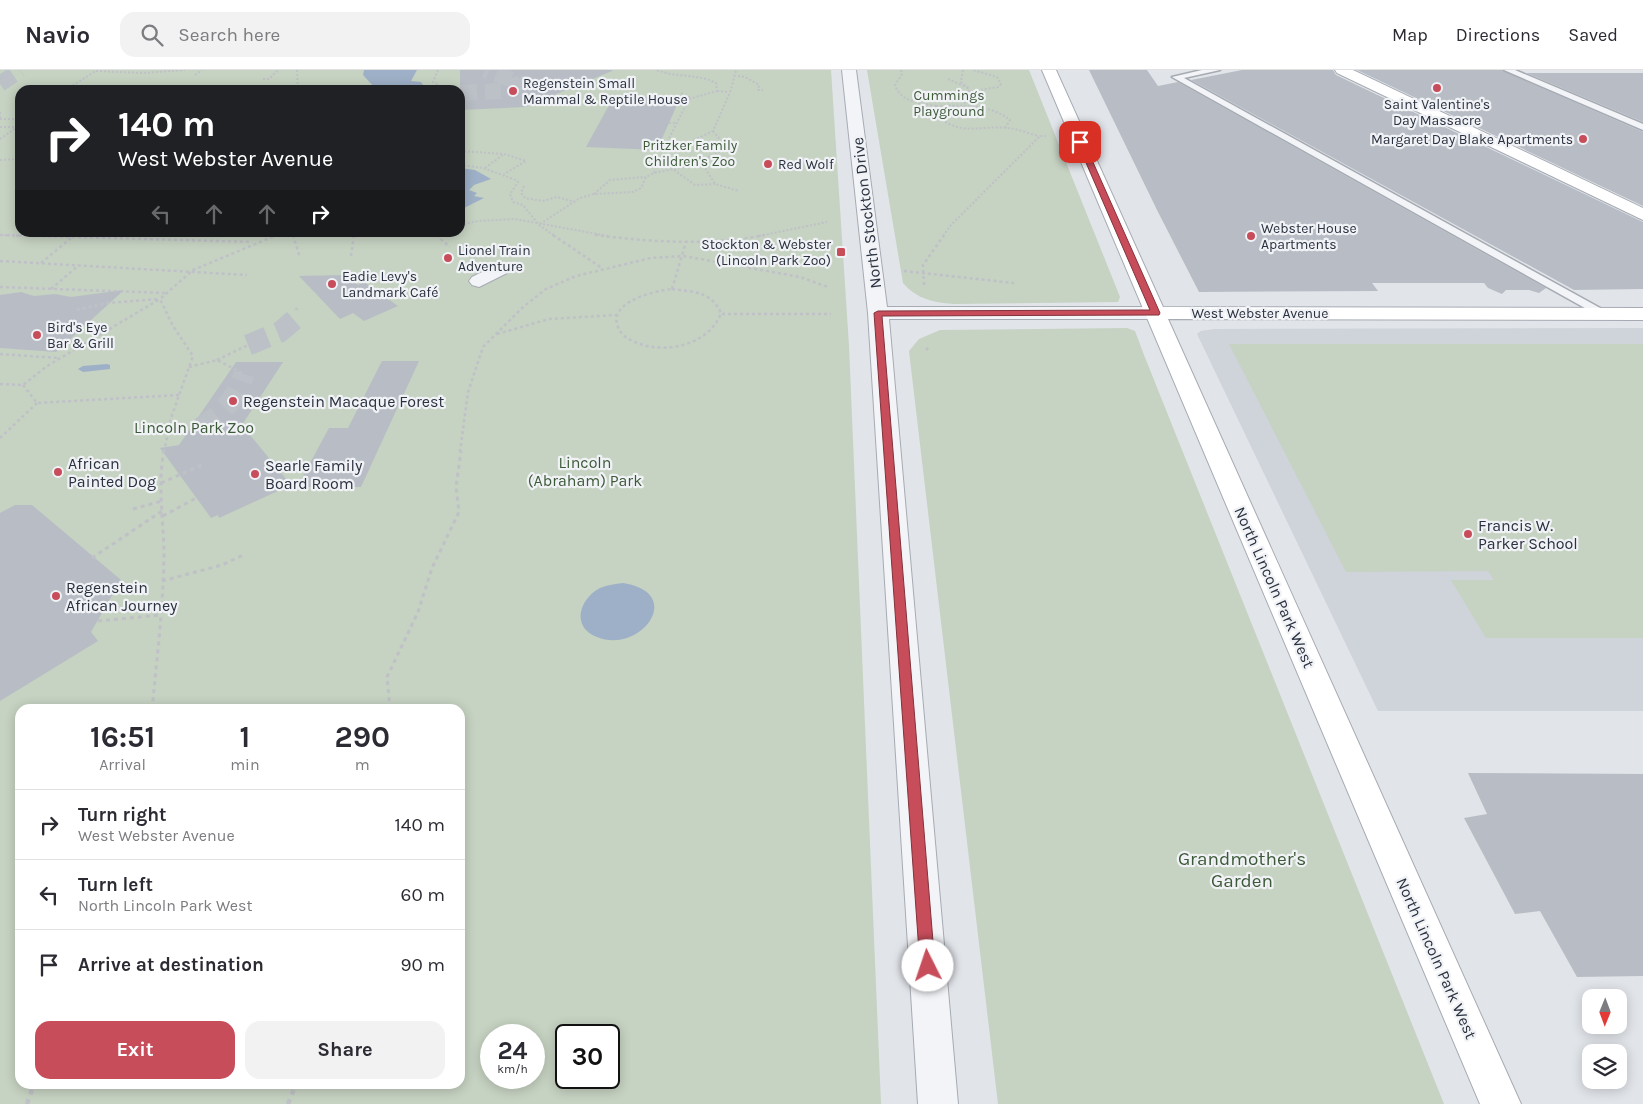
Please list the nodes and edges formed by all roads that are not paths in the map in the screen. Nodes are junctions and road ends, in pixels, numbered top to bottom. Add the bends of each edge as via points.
1 (849, 70) edge
2 (1049, 70) edge
3 (1216, 70) edge
4 (1342, 70) edge
5 (1508, 70) edge
6 (1643, 127) edge
7 (1643, 215) edge
8 (500, 269) dead end
9 (479, 281) dead end
10 (878, 313) junction
11 (1156, 313) junction
12 (1605, 314) junction
13 (1643, 314) edge
14 (938, 1104) edge
15 (1500, 1104) edge

1 - 10 street, North Stockton Drive
2 - 11 street, North Lincoln Park West
3 - 12 lane via 1176,77
4 - 7 street
5 - 6 lane
8 - 9 street
10 - 11 street, West Webster Avenue
10 - 14 street, North Stockton Drive
11 - 12 street, West Webster Avenue
11 - 15 street, North Lincoln Park West
12 - 13 street, West Webster Avenue

